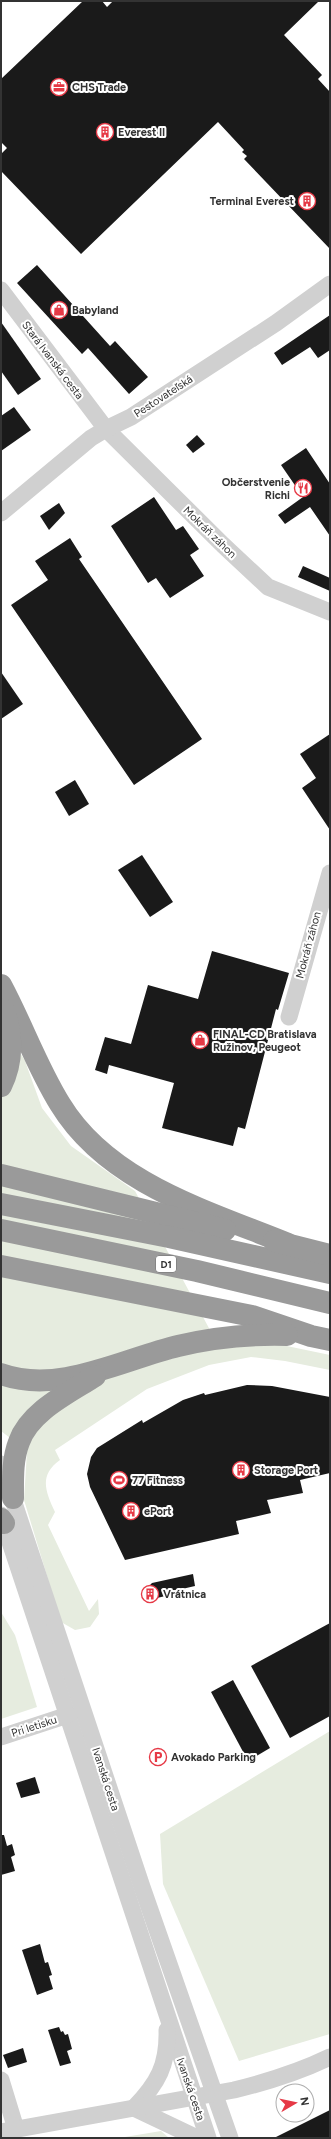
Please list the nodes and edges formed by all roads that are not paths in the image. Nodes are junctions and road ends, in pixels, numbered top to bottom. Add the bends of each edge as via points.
1 (330, 284) edge
2 (1, 290) edge
3 (106, 429) junction
4 (1, 513) edge
5 (330, 612) edge
6 (330, 873) edge
7 (1, 985) edge
8 (1, 1004) edge
9 (289, 1017) dead end
10 (1, 1086) edge
11 (1, 1175) edge
12 (1, 1204) edge
13 (1, 1230) edge
14 (288, 1244) junction
15 (330, 1255) edge
16 (1, 1266) edge
17 (330, 1273) edge
18 (330, 1303) edge
19 (320, 1338) edge
20 (105, 1370) junction
21 (1, 1374) edge
22 (1, 1464) edge
23 (5, 1514) edge
24 (68, 1716) junction
25 (1, 1737) edge
26 (167, 2015) junction
27 (330, 2057) edge
28 (1, 2080) edge
29 (216, 2093) junction
30 (194, 2097) junction
31 (134, 2108) junction
32 (9, 2130) edge
33 (197, 2138) edge
34 (208, 2138) edge
35 (230, 2138) edge

1 - 3 street, Pestovateľská via 276,323 131,417
2 - 3 street, Stará Ivanská cesta
3 - 4 street, Pestovateľská
3 - 5 street, Mokráň záhon via 268,587
6 - 9 street, Mokráň záhon
7 - 14 highway via 60,1104 83,1136 96,1149 122,1169 154,1187
8 - 10 highway via 7,1020 10,1042 9,1062
11 - 14 highway
12 - 17 highway via 169,1237
13 - 18 highway, D1 via 189,1269
14 - 15 highway
16 - 19 highway via 252,1316
19 - 20 highway via 254,1334 211,1339 177,1346
20 - 21 highway via 42,1380
20 - 23 highway via 41,1413 28,1427 17,1448
22 - 23 street, Ivanská cesta
23 - 24 street, Ivanská cesta
23 - 29 street, Ivanská cesta
24 - 25 street, Pri letisku
24 - 26 street, Ivanská cesta
26 - 30 street, Ivanská cesta
26 - 31 street via 167,2054 164,2064 148,2093
27 - 29 street, Ivanská cesta via 306,2069 262,2083
28 - 32 street
29 - 30 street
29 - 35 street, Ivanská cesta
30 - 31 street
30 - 34 street, Ivanská cesta
31 - 32 street
31 - 33 street

